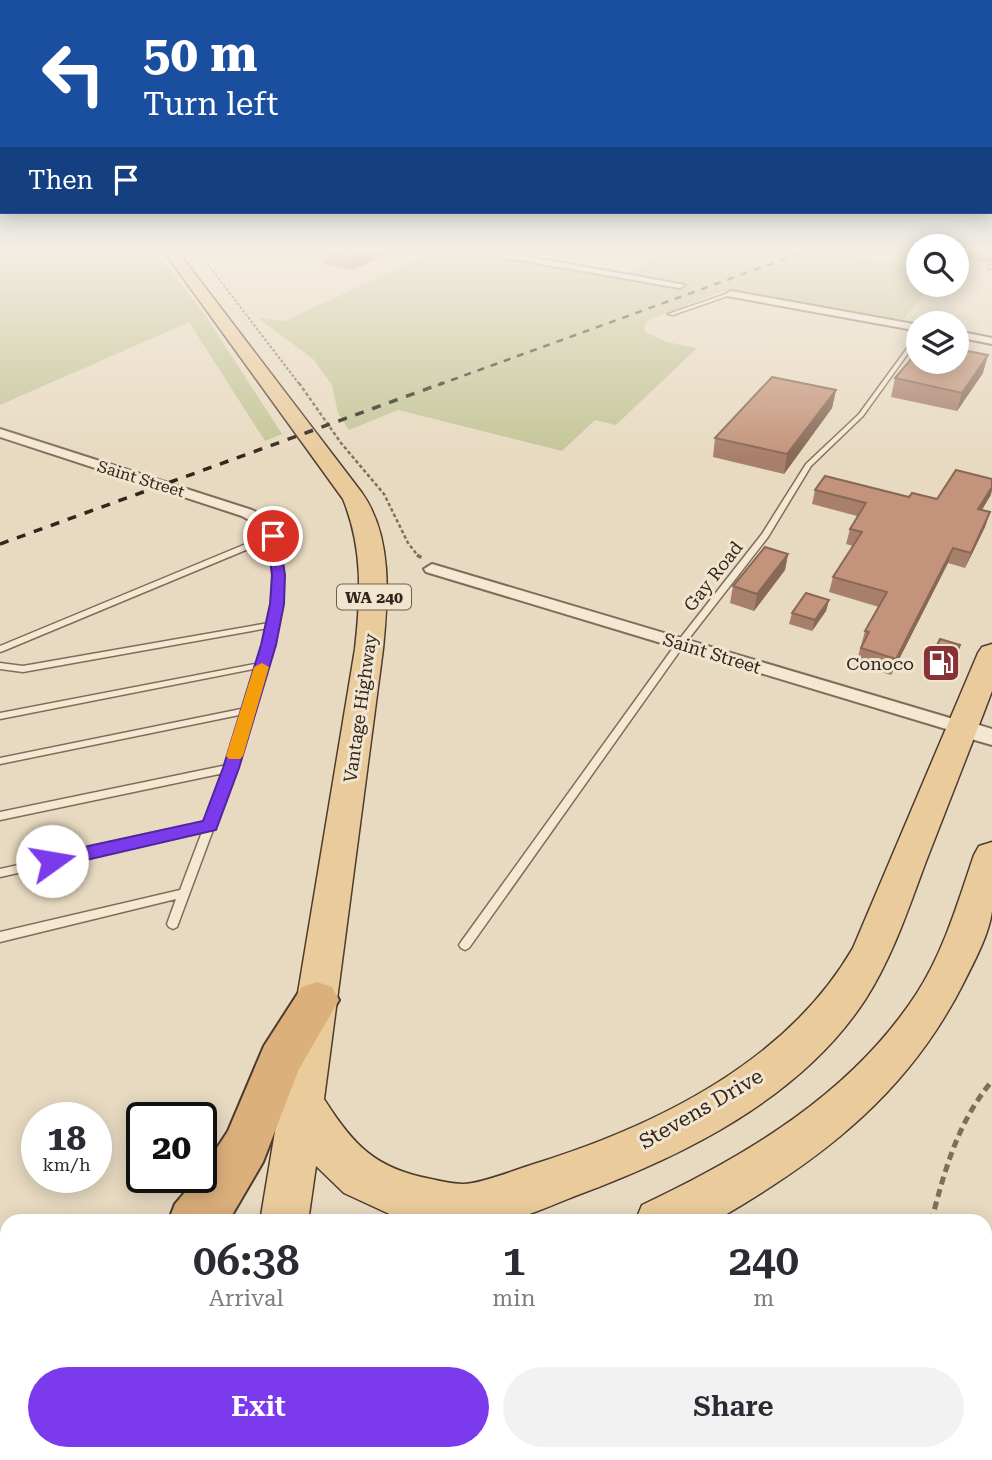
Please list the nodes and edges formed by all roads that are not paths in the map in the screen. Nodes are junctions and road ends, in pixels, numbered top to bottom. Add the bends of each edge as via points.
1 (223, 321) edge
2 (880, 321) edge
3 (906, 326) edge
4 (969, 336) edge
5 (992, 341) edge
6 (906, 352) edge
7 (0, 433) edge
8 (273, 536) junction
9 (432, 569) road end
10 (273, 625) junction
11 (681, 643) junction
12 (0, 649) edge
13 (992, 653) edge
14 (262, 665) junction
15 (0, 666) edge
16 (249, 710) junction
17 (0, 716) edge
18 (977, 732) edge
19 (0, 761) edge
20 (231, 768) junction
21 (0, 816) edge
22 (210, 826) junction
23 (992, 855) edge
24 (0, 873) edge
25 (185, 893) junction
26 (173, 925) dead end
27 (0, 937) edge
28 (465, 946) dead end
29 (317, 1000) junction
30 (302, 1104) junction
31 (463, 1207) junction
32 (201, 1214) edge
33 (285, 1214) edge
34 (442, 1214) edge
35 (675, 1214) edge

1 - 29 main road, Vantage Highway / WA 240 via 342,480 366,526 371,554 373,618
2 - 3 street
4 - 5 street
6 - 11 lane, Gay Road via 861,415 808,465 765,535
7 - 8 street, Saint Street via 247,513 264,522
8 - 10 lane via 278,575
8 - 12 lane
9 - 11 street, Saint Street
10 - 14 lane
10 - 15 lane via 23,669
11 - 18 street, Saint Street
11 - 28 lane, Gay Road
13 - 18 main road, Stevens Drive
14 - 16 lane
14 - 17 lane
16 - 19 lane
16 - 20 lane
18 - 31 main road, Stevens Drive via 850,988 785,1059 674,1129 616,1158
20 - 21 lane
20 - 22 lane
22 - 24 lane
22 - 25 lane
23 - 35 main road via 955,962 892,1058 859,1093 782,1155
25 - 26 lane
25 - 27 lane
29 - 30 main road, Vantage Highway / WA 240
29 - 32 highway, WA 240 via 280,1060 246,1146
30 - 31 main road via 335,1155 369,1181 430,1203
30 - 33 main road, Vantage Highway / WA 240
31 - 34 main road, Stevens Drive

